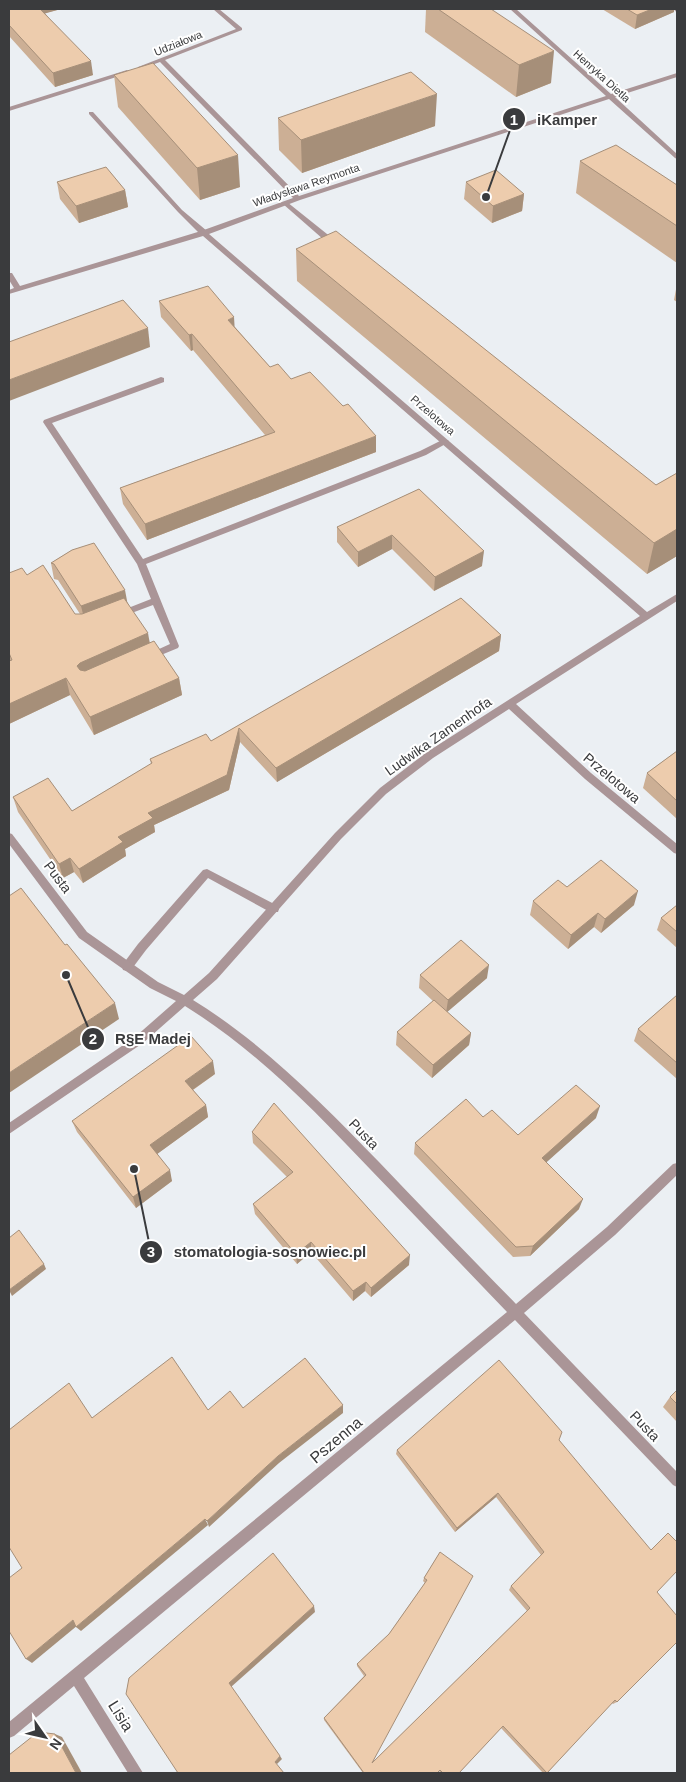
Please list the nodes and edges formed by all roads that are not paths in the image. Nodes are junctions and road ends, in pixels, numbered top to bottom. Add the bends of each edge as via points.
1 (216, 9) edge
2 (513, 9) edge
3 (162, 60) junction
4 (677, 75) edge
5 (610, 97) junction
6 (9, 110) edge
7 (91, 113) dead end
8 (677, 157) edge
9 (298, 199) junction
10 (285, 203) junction
11 (204, 234) junction
12 (339, 248) edge
13 (9, 275) edge
14 (18, 288) junction
15 (9, 292) edge
16 (161, 380) dead end
17 (445, 442) junction
18 (141, 563) junction
19 (677, 597) edge
20 (156, 601) junction
21 (646, 616) junction
22 (110, 618) edge
23 (140, 661) edge
24 (509, 703) junction
25 (9, 837) edge
26 (677, 850) edge
27 (274, 909) junction
28 (127, 967) junction
29 (184, 1000) junction
30 (9, 1129) edge
31 (677, 1168) edge
32 (515, 1312) junction
33 (677, 1481) edge
34 (76, 1677) junction
35 (9, 1731) edge
36 (136, 1773) edge

1 - 3 street, Udziałowa via 240,29
2 - 5 street, Henryka Dietla
3 - 6 street, Udziałowa
3 - 9 street
4 - 5 street, Władysława Reymonta
5 - 8 street, Henryka Dietla
5 - 9 street, Władysława Reymonta
7 - 11 street, Przelotowa
9 - 10 street, Władysława Reymonta
10 - 11 street, Władysława Reymonta
10 - 12 street
11 - 14 street, Władysława Reymonta
11 - 17 street, Przelotowa
13 - 14 street
14 - 15 street, Władysława Reymonta
16 - 18 street via 47,422
17 - 18 street
17 - 21 street, Przelotowa
18 - 20 street
19 - 21 street, Ludwika Zamenhofa
20 - 22 street
20 - 23 street via 175,646
21 - 24 street, Ludwika Zamenhofa
24 - 26 street, Przelotowa via 588,776
24 - 27 street, Ludwika Zamenhofa via 430,755 383,791 338,836
25 - 28 street, Pusta via 83,935
27 - 28 street via 207,873
27 - 29 street, Ludwika Zamenhofa via 213,976
28 - 29 street, Pusta
29 - 30 street, Ludwika Zamenhofa via 139,1040
29 - 32 street, Pusta via 220,1022 327,1116
31 - 32 street, Pszenna via 611,1231
32 - 33 street, Pusta
32 - 34 street, Pszenna
34 - 35 street, Pszenna
34 - 36 street, Lisia

